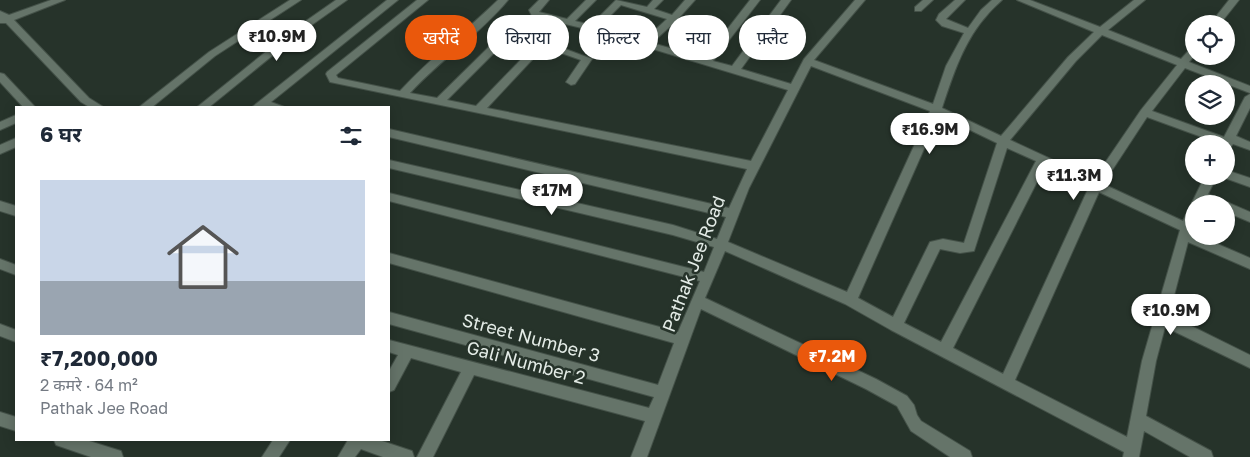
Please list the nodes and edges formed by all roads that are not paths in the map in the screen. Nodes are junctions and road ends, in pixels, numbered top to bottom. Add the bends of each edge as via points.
1 (59, 0) edge
2 (296, 0) edge
3 (342, 0) edge
4 (392, 0) edge
5 (423, 0) edge
6 (503, 0) edge
7 (544, 0) edge
8 (591, 0) edge
9 (658, 0) edge
10 (690, 0) edge
11 (755, 0) edge
12 (786, 0) edge
13 (860, 0) edge
14 (928, 0) edge
15 (960, 0) edge
16 (996, 0) edge
17 (1022, 0) edge
18 (1047, 0) edge
19 (1140, 0) edge
20 (1234, 0) edge
21 (620, 1) edge
22 (1038, 6) junction
23 (918, 9) dead end
24 (649, 10) junction
25 (539, 15) edge
26 (606, 15) edge
27 (677, 15) edge
28 (1222, 15) edge
29 (668, 16) edge
30 (3, 19) edge
31 (569, 22) joint
32 (668, 23) edge
33 (579, 24) edge
34 (1101, 31) junction
35 (658, 32) edge
36 (970, 32) junction
37 (658, 47) edge
38 (569, 53) edge
39 (487, 54) edge
40 (526, 60) edge
41 (808, 61) junction
42 (1185, 61) edge
43 (707, 62) junction
44 (1183, 64) junction
45 (735, 70) junction
46 (0, 76) edge
47 (571, 82) dead end
48 (5, 88) edge
49 (794, 88) junction
50 (1250, 90) edge
51 (402, 94) junction
52 (1250, 97) edge
53 (440, 102) junction
54 (259, 105) edge
55 (28, 106) edge
56 (96, 106) edge
57 (146, 106) edge
58 (204, 106) edge
59 (936, 109) junction
60 (480, 110) junction
61 (1145, 112) junction
62 (15, 118) edge
63 (0, 126) edge
64 (390, 133) edge
65 (1209, 135) edge
66 (1231, 135) edge
67 (1004, 140) junction
68 (15, 142) edge
69 (1235, 143) edge
70 (1250, 146) edge
71 (0, 150) edge
72 (1042, 160) junction
73 (390, 164) edge
74 (754, 166) junction
75 (1235, 177) edge
76 (1250, 183) edge
77 (1096, 185) junction
78 (390, 197) edge
79 (0, 206) edge
80 (1235, 210) edge
81 (15, 211) edge
82 (733, 214) junction
83 (1250, 217) edge
84 (1185, 231) joint
85 (721, 244) junction
86 (1213, 245) edge
87 (390, 258) edge
88 (0, 264) edge
89 (1250, 264) edge
90 (15, 270) edge
91 (708, 278) junction
92 (850, 300) junction
93 (697, 301) junction
94 (390, 318) edge
95 (1161, 318) junction
96 (896, 326) junction
97 (0, 330) edge
98 (15, 336) edge
99 (684, 340) junction
100 (390, 346) edge
101 (407, 351) junction
102 (944, 351) junction
103 (1250, 362) edge
104 (470, 368) junction
105 (390, 383) edge
106 (1006, 383) junction
107 (664, 393) junction
108 (655, 417) junction
109 (0, 418) edge
110 (1139, 420) junction
111 (15, 424) edge
112 (65, 441) edge
113 (281, 441) edge
114 (356, 441) edge
115 (360, 441) edge
116 (1131, 453) edge
117 (115, 457) edge
118 (270, 457) edge
119 (346, 457) edge
120 (406, 457) edge
121 (425, 457) edge
122 (639, 457) edge
123 (964, 457) edge
124 (1205, 457) edge

1 - 30 street
2 - 57 street via 212,54
3 - 58 street via 296,32
4 - 54 street
5 - 51 street via 331,74 334,80
6 - 51 street
7 - 25 street via 534,10
8 - 31 street
9 - 24 street
10 - 27 street
11 - 43 street
12 - 45 street
13 - 41 street, Pathak Jee Road
14 - 23 street
15 - 36 street via 941,20
16 - 36 street
17 - 22 street
18 - 22 street
19 - 34 street
20 - 28 street
21 - 24 street
21 - 26 street
22 - 34 street
24 - 29 street
30 - 56 street via 86,100
31 - 33 street
32 - 35 street
34 - 44 street
34 - 67 street via 1072,58
36 - 59 street via 951,66
37 - 43 street
38 - 47 street via 587,59
39 - 53 street
40 - 60 street
41 - 49 street, Pathak Jee Road
41 - 59 street
42 - 44 street
43 - 45 street
44 - 50 street
44 - 61 street
45 - 49 street
46 - 48 street
48 - 55 street
49 - 74 street, Pathak Jee Road
51 - 53 street
52 - 66 street
53 - 60 street
59 - 67 street
59 - 92 street
60 - 74 street
61 - 65 street
61 - 77 street
62 - 63 street
64 - 82 street
67 - 72 street
67 - 96 street via 969,247 964,250 942,244 935,246
68 - 71 street
69 - 70 street
72 - 77 street
72 - 102 street
73 - 85 street
74 - 82 street, Pathak Jee Road
75 - 76 street
77 - 84 street
77 - 106 street
78 - 91 street
79 - 81 street
80 - 83 street
82 - 85 street, Pathak Jee Road
84 - 95 street
85 - 91 street, Pathak Jee Road
85 - 92 street via 755,256
86 - 89 street
87 - 99 street
88 - 90 street
91 - 93 street, Pathak Jee Road
92 - 96 street
93 - 99 street, Pathak Jee Road
93 - 123 street via 902,401 916,426
94 - 107 street, Street Number 3
95 - 103 street
95 - 110 street via 1149,361
96 - 102 street
97 - 98 street
99 - 107 street, Pathak Jee Road
100 - 101 street, Gali Number 2
101 - 104 street, Gali Number 2
101 - 105 street
102 - 106 street
104 - 108 street, Gali Number 2
104 - 121 street
106 - 116 street
107 - 108 street, Pathak Jee Road
108 - 122 street, Pathak Jee Road
109 - 111 street
110 - 116 street
110 - 124 street
112 - 117 street
113 - 118 street
114 - 119 street
115 - 120 street

